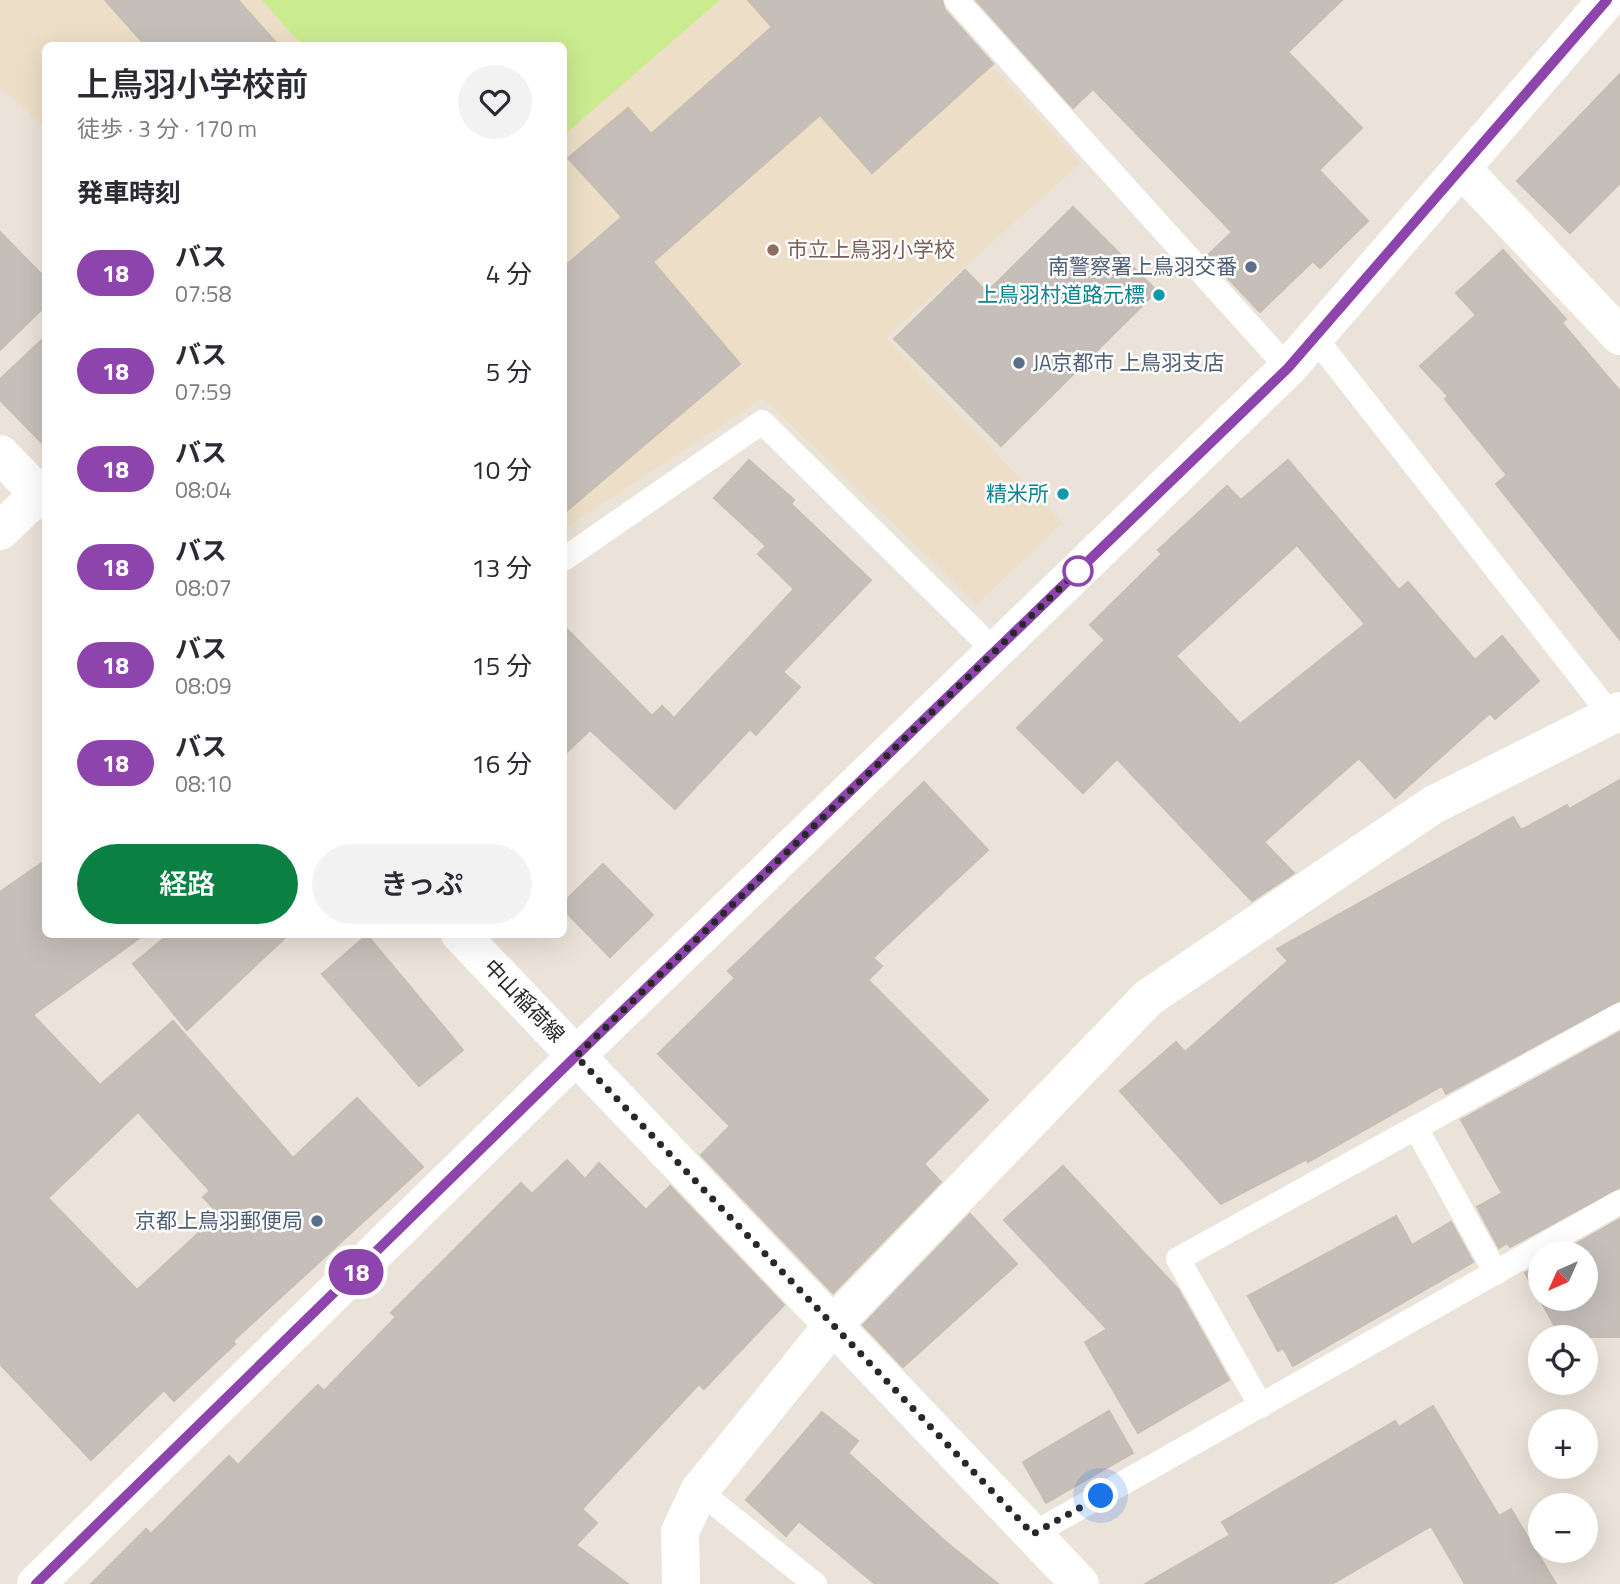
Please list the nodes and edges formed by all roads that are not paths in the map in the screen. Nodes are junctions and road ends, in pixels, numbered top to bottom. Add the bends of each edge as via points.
1 (956, 0) edge
2 (1607, 0) edge
3 (1463, 170) junction
4 (1620, 336) edge
5 (1316, 339) junction
6 (1288, 368) junction
7 (0, 454) edge
8 (42, 497) edge
9 (0, 531) edge
10 (567, 557) edge
11 (995, 651) junction
12 (1615, 713) edge
13 (464, 938) edge
14 (1620, 1015) edge
15 (576, 1056) junction
16 (1416, 1128) junction
17 (1620, 1202) edge
18 (1496, 1273) junction
19 (833, 1325) junction
20 (1261, 1406) junction
21 (699, 1491) junction
22 (1033, 1534) junction
23 (36, 1584) edge
24 (681, 1584) edge
25 (815, 1584) edge
26 (1080, 1584) edge

1 - 6 lane
2 - 3 street
3 - 4 street
3 - 5 street
5 - 6 street
5 - 12 lane
6 - 11 street
7 - 8 street
8 - 9 street
10 - 11 lane via 762,422
11 - 15 street
12 - 19 street via 1433,805 1148,998
13 - 15 street, 中山稲荷線
14 - 16 lane
15 - 19 street, 中山稲荷線
15 - 23 street
16 - 18 lane
16 - 20 lane via 1178,1259
17 - 18 lane
18 - 20 lane
19 - 21 street
19 - 22 street, 中山稲荷線
20 - 22 lane
21 - 24 street via 680,1532
21 - 25 lane
22 - 26 street, 中山稲荷線

